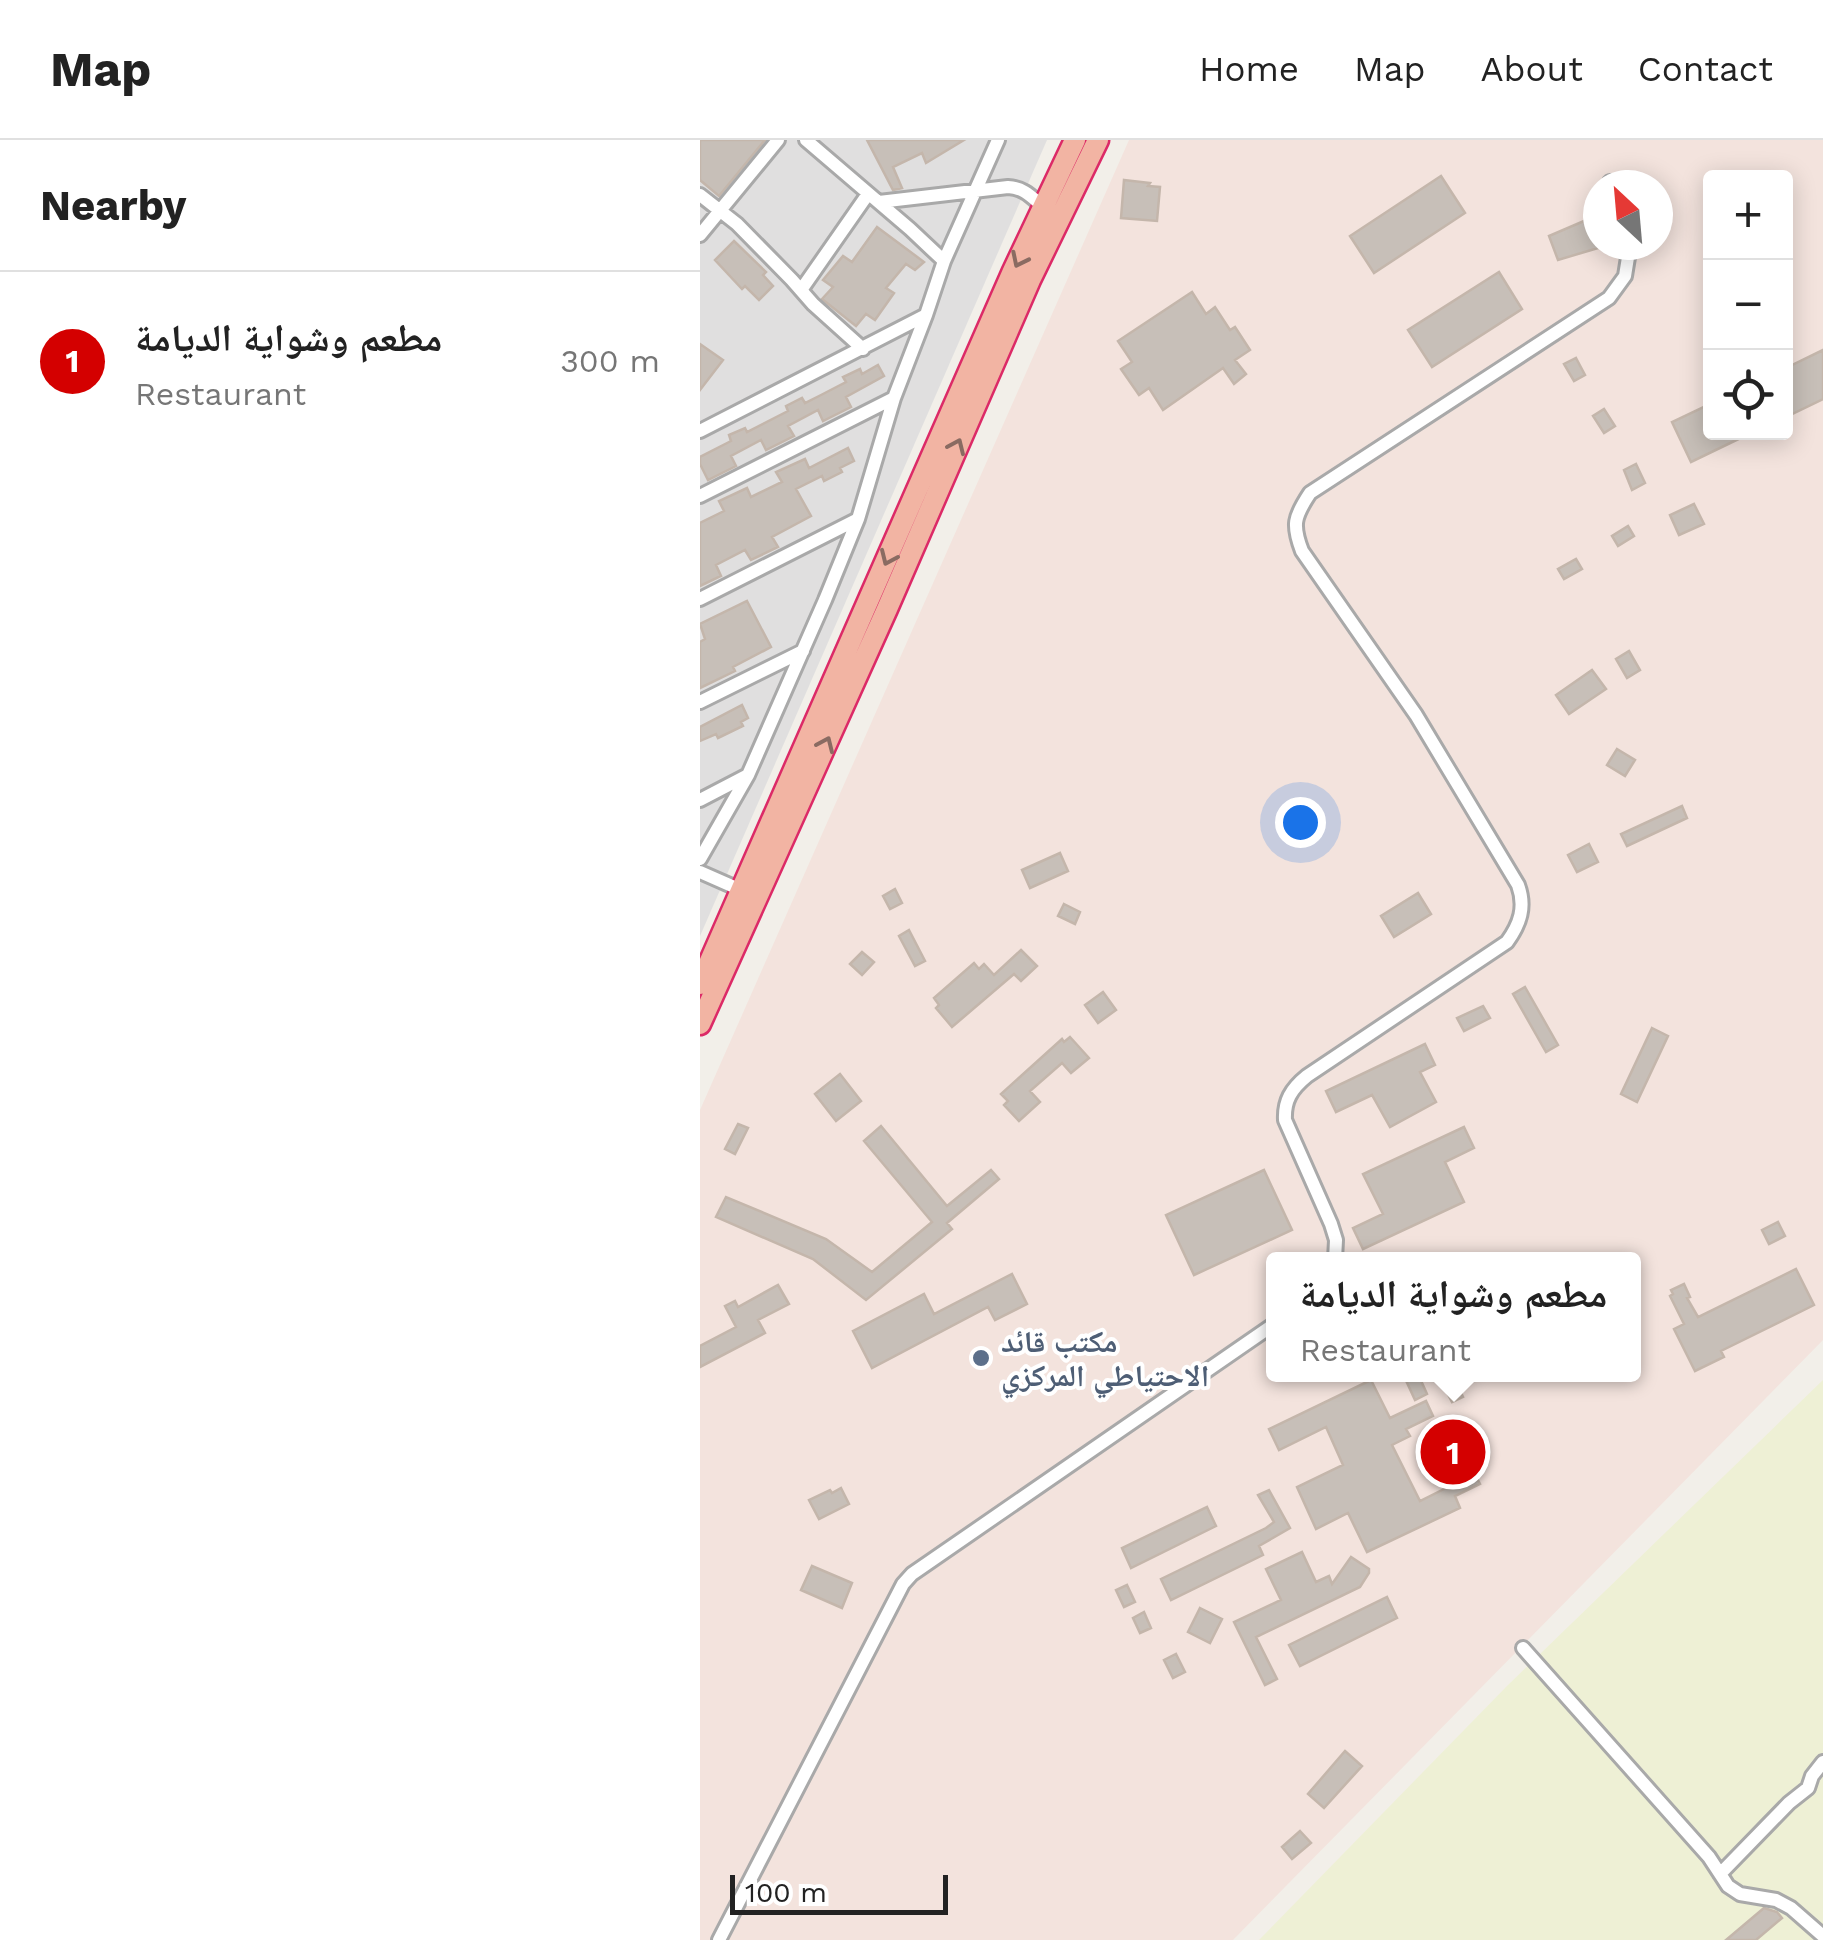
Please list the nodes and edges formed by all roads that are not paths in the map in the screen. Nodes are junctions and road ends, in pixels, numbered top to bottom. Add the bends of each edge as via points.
1 (778, 140) edge
2 (806, 140) edge
3 (998, 140) edge
4 (1075, 140) edge
5 (1098, 140) edge
6 (975, 192) junction
7 (700, 195) edge
8 (874, 198) junction
9 (720, 211) junction
10 (1054, 212) junction
11 (700, 235) edge
12 (1628, 260) edge
13 (944, 262) junction
14 (801, 290) junction
15 (926, 316) junction
16 (863, 349) junction
17 (894, 398) junction
18 (700, 431) edge
19 (700, 496) edge
20 (858, 519) junction
21 (700, 599) edge
22 (803, 651) junction
23 (700, 702) edge
24 (748, 775) junction
25 (700, 800) edge
26 (700, 860) edge
27 (700, 872) edge
28 (742, 890) junction
29 (700, 984) edge
30 (700, 1024) edge
31 (1336, 1252) edge
32 (1266, 1330) edge
33 (1523, 1648) dead end
34 (1823, 1762) edge
35 (1720, 1874) junction
36 (1823, 1936) edge
37 (719, 1940) edge

1 - 9 street
2 - 8 street
3 - 6 street
4 - 10 highway
5 - 10 highway
6 - 8 street
6 - 10 street via 1019,188
6 - 13 street
7 - 9 street
8 - 13 street
8 - 14 street
9 - 11 street
9 - 14 street
10 -> 28 highway via 1013,272
30 -> 10 highway via 888,608
12 - 31 street via 1609,298 1310,493 1297,512 1294,532 1302,551 1416,715 1523,899 1506,942 1306,1076 1289,1096 1285,1120 1331,1224
13 - 15 street
14 - 16 street
15 - 16 street
15 - 17 street
16 - 18 street
17 - 19 street
17 - 20 street
20 - 21 street
20 - 22 street
22 - 23 street
22 - 24 street
24 - 25 street
24 - 26 street
27 - 28 street
28 - 29 highway
32 - 37 street via 902,1584
33 - 35 street
34 - 35 street via 1808,1788
35 - 36 street via 1740,1894 1791,1908

